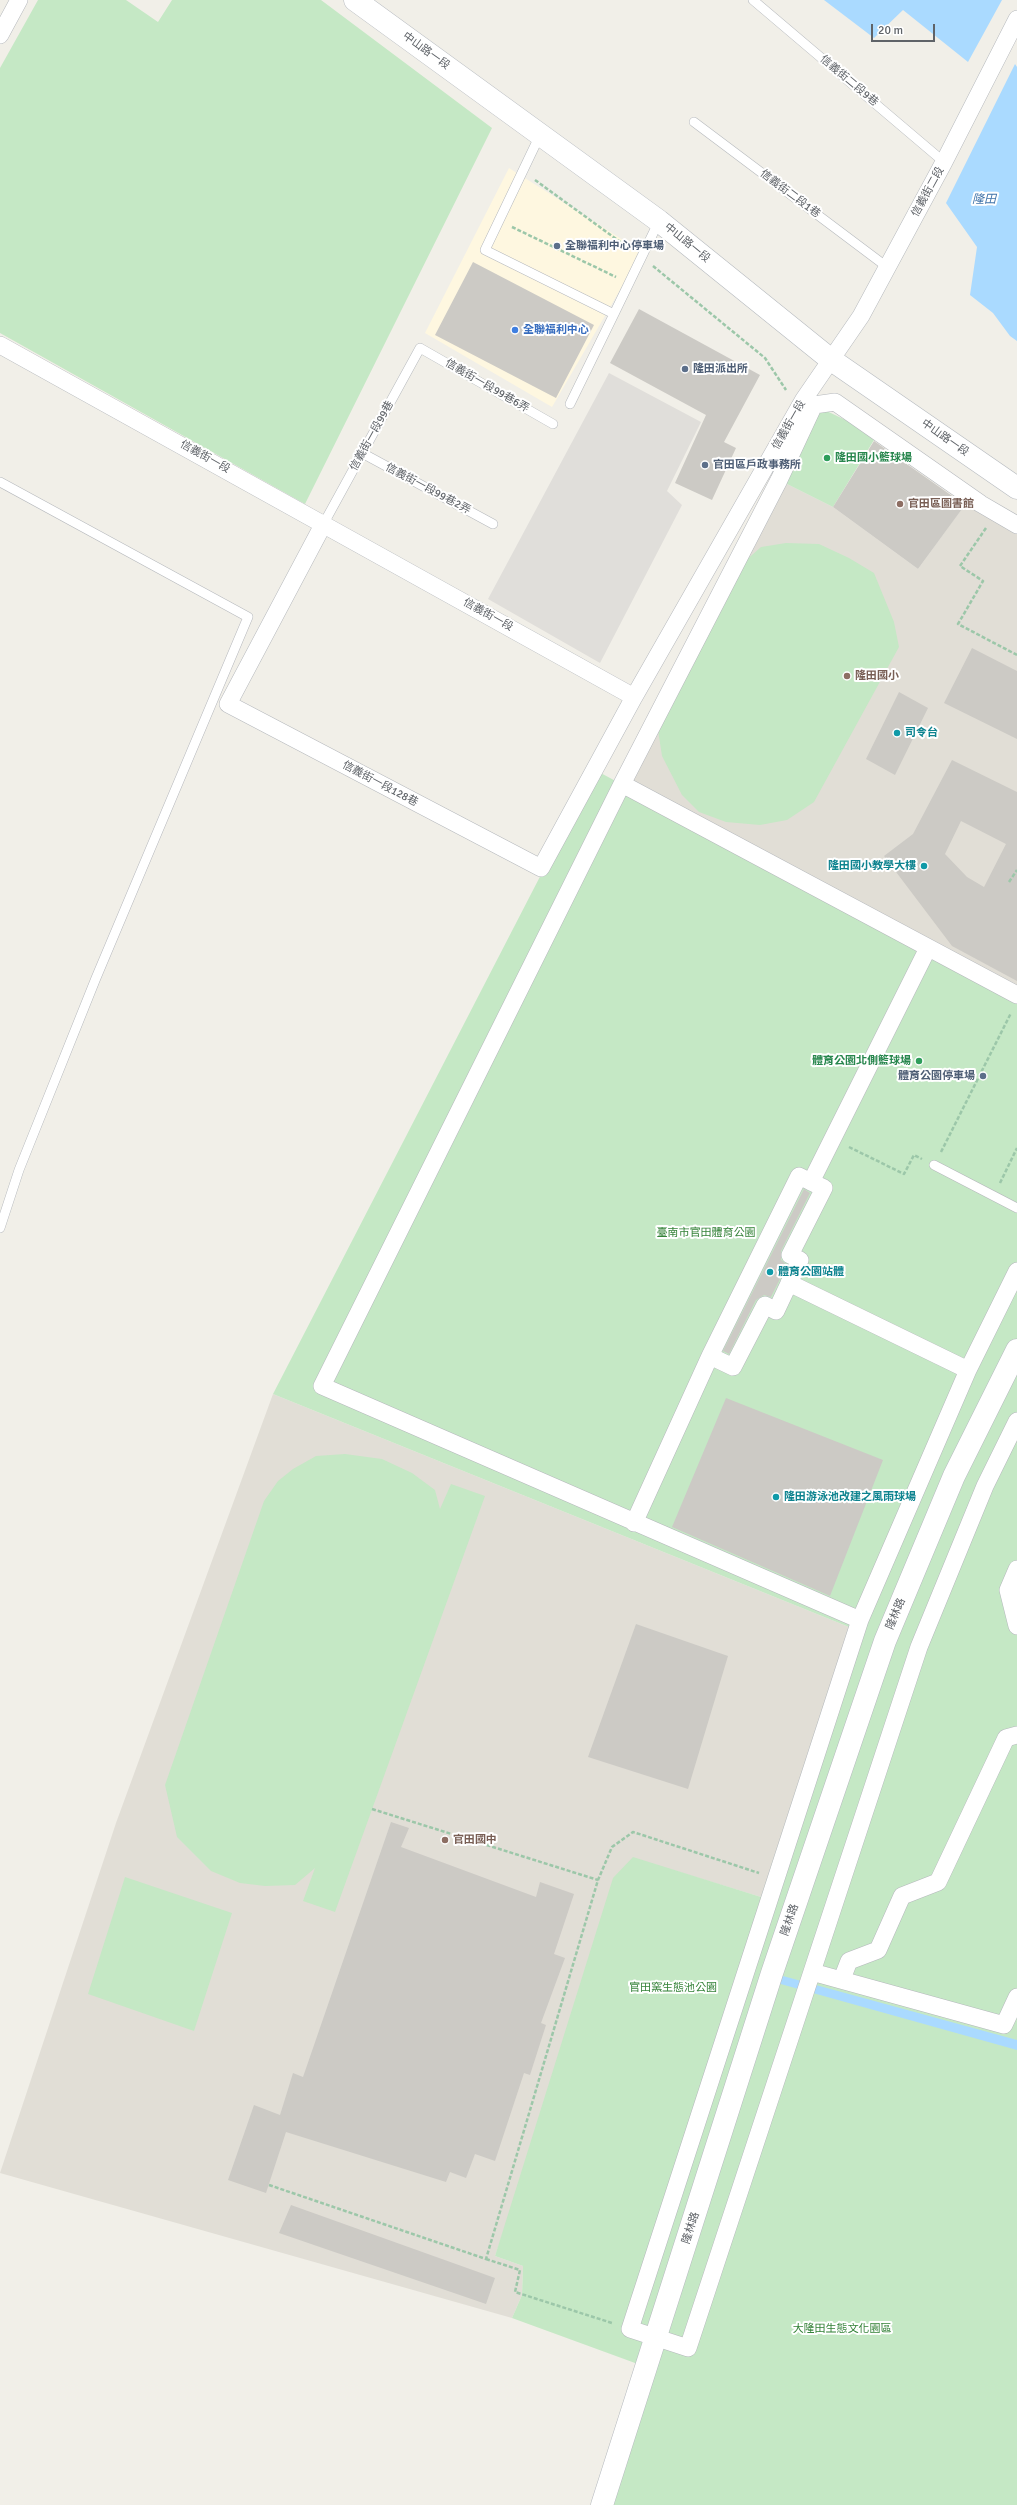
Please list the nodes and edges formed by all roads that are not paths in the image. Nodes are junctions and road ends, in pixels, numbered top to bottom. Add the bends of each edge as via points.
1 (19, 0) edge
2 (355, 0) edge
3 (753, 0) edge
4 (1017, 19) edge
5 (0, 35) edge
6 (694, 122) dead end
7 (540, 135) junction
8 (944, 162) junction
9 (659, 221) junction
10 (887, 267) junction
11 (614, 314) junction
12 (0, 345) edge
13 (420, 348) joint
14 (830, 359) junction
15 (570, 404) dead end
16 (553, 424) dead end
17 (362, 453) junction
18 (0, 482) edge
19 (1017, 488) edge
20 (324, 523) junction
21 (493, 524) dead end
22 (1017, 525) edge
23 (634, 697) junction
24 (622, 784) junction
25 (928, 948) junction
26 (1015, 1002) edge
27 (934, 1165) road end
28 (811, 1182) junction
29 (1017, 1208) edge
30 (0, 1228) edge
31 (1017, 1271) edge
32 (789, 1284) junction
33 (1017, 1350) edge
34 (710, 1356) junction
35 (968, 1370) junction
36 (1017, 1421) edge
37 (634, 1523) junction
38 (1017, 1569) edge
39 (860, 1620) junction
40 (1017, 1626) edge
41 (1017, 1735) edge
42 (812, 1972) junction
43 (842, 1979) junction
44 (1017, 1997) edge
45 (1010, 2027) edge
46 (656, 2337) junction
47 (602, 2505) edge

1 - 5 street
2 - 7 street, 中山路一段
3 - 8 lane, 信義街二段9巷
4 - 8 street, 信義街二段
6 - 10 lane, 信義街二段1巷
7 - 9 street, 中山路一段
7 - 11 lane via 485,250
8 - 10 street, 信義街二段
9 - 11 lane
9 - 14 street, 中山路一段
10 - 14 street, 信義街二段 via 860,316
11 - 15 lane
12 - 20 street, 信義街一段
13 - 16 lane, 信義街一段99巷6弄
13 - 17 lane, 信義街一段99巷
14 - 19 street, 中山路一段
14 - 23 street, 信義街一段 via 804,399
17 - 20 lane, 信義街一段99巷
17 - 21 lane, 信義街一段99巷2弄
18 - 30 lane via 248,617 93,986 19,1170
20 - 23 street, 信義街一段
20 - 23 street, 信義街一段128巷 via 228,704 540,868
22 - 24 street via 835,402 814,405 779,480
24 - 25 street
24 - 37 street via 322,1386
25 - 26 street
25 - 28 street
27 - 29 lane
28 - 32 street via 824,1188 790,1255 800,1260
28 - 34 street via 799,1176
31 - 35 street
32 - 34 street via 776,1311 765,1306 733,1367
32 - 35 street
33 - 46 street, 隆林路 via 954,1476 885,1641 772,1973
34 - 37 street
35 - 39 street
36 - 42 street via 985,1486 919,1647
37 - 39 street
38 - 40 street via 1008,1590
39 - 46 street via 630,2328
41 - 43 street via 1006,1738 938,1882 902,1896 878,1950 849,1961
42 - 43 street
42 - 46 street via 688,2348
43 - 45 street
44 - 45 street
46 - 47 street, 隆林路

